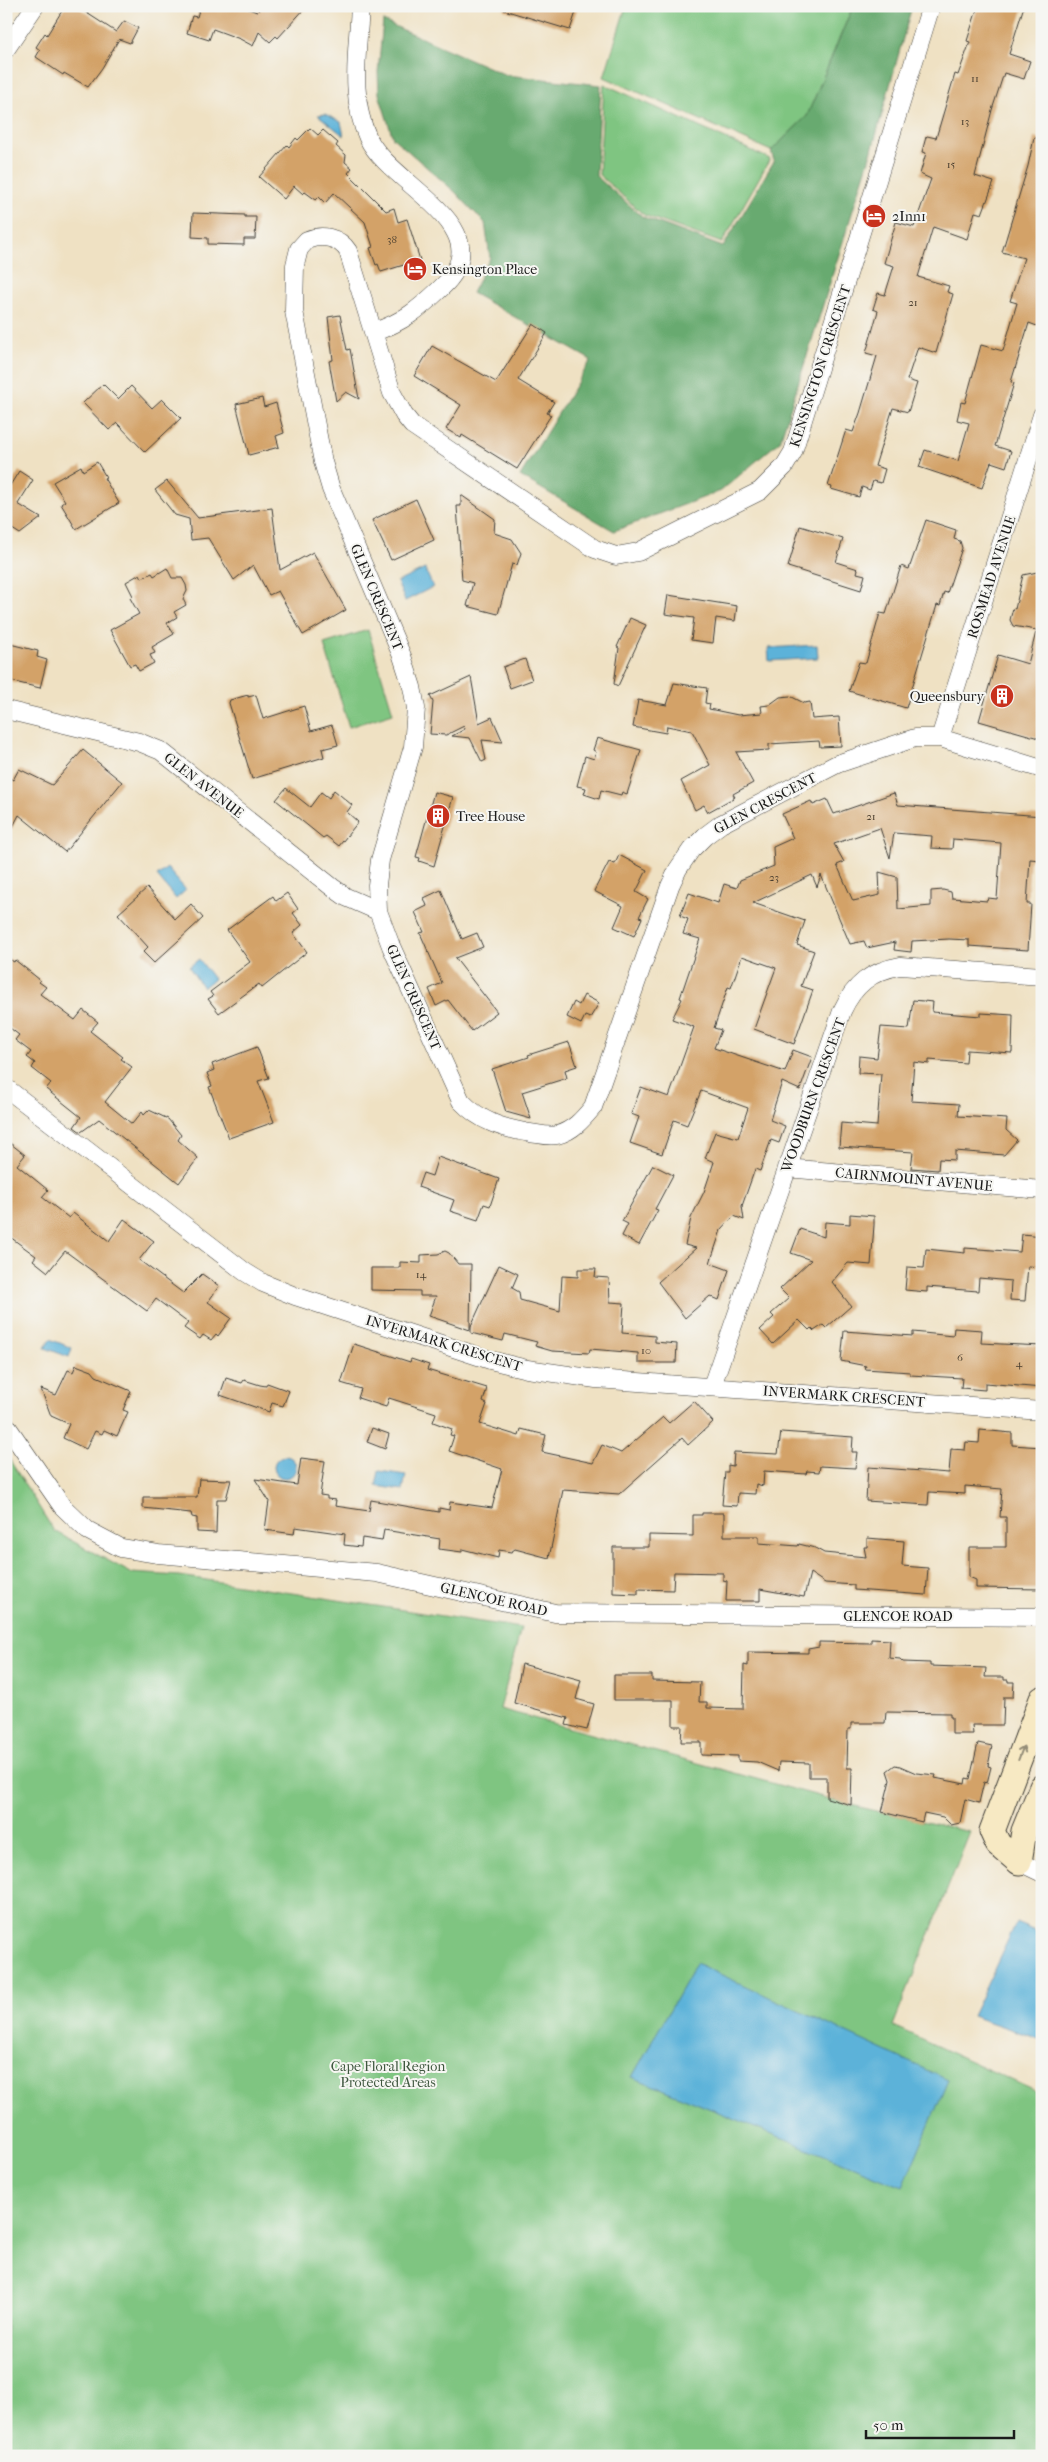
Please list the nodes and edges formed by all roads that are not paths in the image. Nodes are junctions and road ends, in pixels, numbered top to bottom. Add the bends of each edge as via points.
1 (35, 6) edge
2 (360, 6) edge
3 (932, 6) edge
4 (6, 50) edge
5 (374, 332) junction
6 (1042, 415) edge
7 (6, 710) edge
8 (940, 738) junction
9 (1042, 768) edge
10 (378, 911) junction
11 (1042, 976) edge
12 (6, 1088) edge
13 (786, 1168) junction
14 (1042, 1190) edge
15 (712, 1386) junction
16 (1042, 1411) edge
17 (6, 1425) edge
18 (1042, 1617) edge
19 (1041, 1706) edge
20 (1006, 1792) junction
21 (1038, 1796) edge
22 (1019, 1862) junction
23 (1042, 1873) edge

1 - 4 street
2 - 5 street via 356,83 361,122 380,157 452,224 460,250 453,275 445,285 404,320
3 - 5 street, KENSINGTON CRESCENT via 799,437 784,467 760,491 638,552 616,556 606,554 412,425 397,404
5 - 10 street, GLEN CRESCENT via 346,247 327,237 307,240 299,249 295,265 294,311 323,462 331,489 402,656 416,708 413,747 380,860
6 - 8 street, ROSMEAD AVENUE
7 - 10 street, GLEN AVENUE via 139,742 161,751 332,887
8 - 9 street, GLEN CRESCENT
8 - 10 street, GLEN CRESCENT via 898,742 837,764 721,824 705,836 678,869 663,902 593,1106 583,1120 558,1134 546,1136 488,1123 461,1101
11 - 13 street, WOODBURN CRESCENT via 900,966 878,972 859,983 842,1011
12 - 15 street, INVERMARK CRESCENT via 244,1272 263,1283 480,1357 527,1369 596,1378
13 - 14 street, CAIRNMOUNT AVENUE
13 - 15 street, WOODBURN CRESCENT
15 - 16 street, INVERMARK CRESCENT
17 - 18 street, GLENCOE ROAD via 62,1506 87,1530 120,1548 377,1574 555,1613
20 -> 19 street
20 - 21 street
20 - 22 street via 992,1831 998,1844
21 - 22 street via 1024,1831
22 - 23 street

